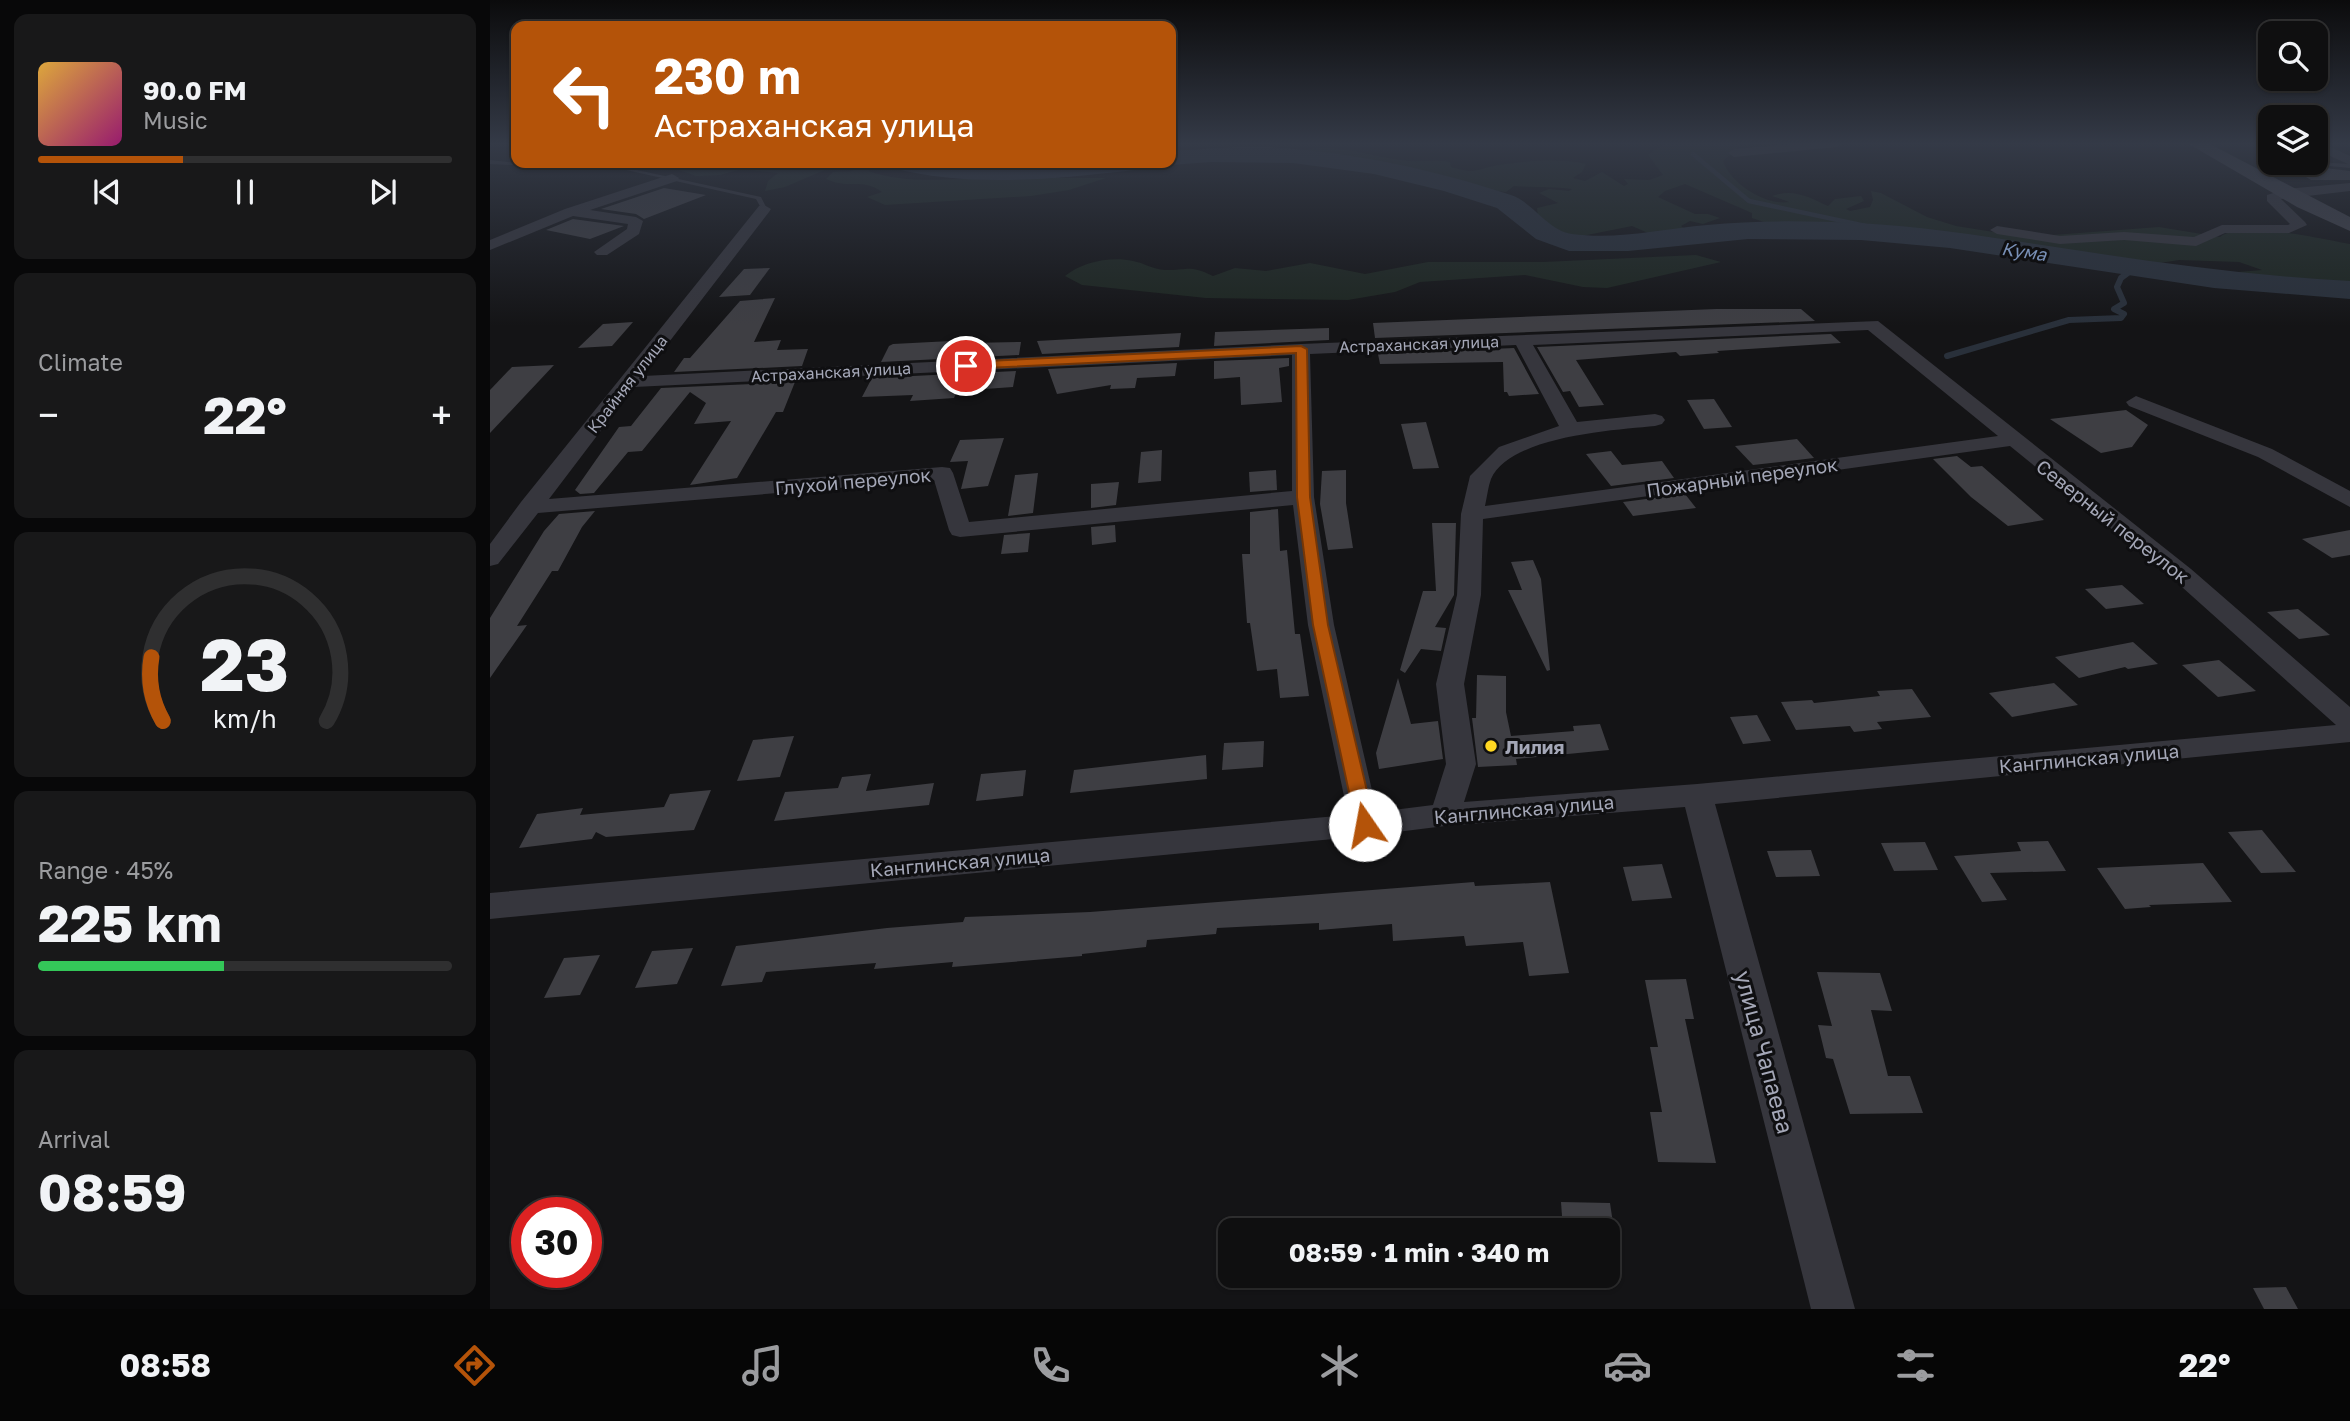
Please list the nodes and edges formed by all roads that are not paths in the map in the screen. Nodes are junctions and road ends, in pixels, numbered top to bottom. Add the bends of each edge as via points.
1 (594, 204) edge
2 (762, 204) edge
3 (2278, 204) edge
4 (2306, 204) edge
5 (764, 208) joint
6 (570, 212) junction
7 (2350, 225) edge
8 (1997, 230) dead end
9 (490, 245) edge
10 (602, 252) dead end
11 (1872, 325) joint
12 (1522, 340) junction
13 (1301, 349) junction
14 (630, 382) junction
15 (2136, 402) dead end
16 (1655, 420) dead end
17 (1571, 429) junction
18 (2012, 440) junction
19 (1303, 497) junction
20 (2350, 500) edge
21 (529, 508) junction
22 (1472, 514) junction
23 (490, 559) edge
24 (2350, 722) edge
25 (2350, 733) edge
26 (1697, 795) junction
27 (1446, 815) junction
28 (1365, 825) junction
29 (490, 906) edge
30 (1833, 1309) edge

1 - 6 street
2 - 5 lane
3 - 8 street via 2300,225 2222,229 2196,242 2124,236 2060,240
4 - 7 main road
5 - 14 street, Крайняя улица
6 - 9 street
6 - 10 street via 636,221 634,231
11 - 12 street, Астраханская улица
11 - 18 street, Северный переулок
12 - 13 street, Астраханская улица
12 - 17 street
13 - 14 street, Астраханская улица
13 - 19 street
14 - 21 street, Крайняя улица
15 - 20 street via 2264,453
16 - 17 street
17 - 22 street via 1506,451 1481,475
18 - 22 street, Пожарный переулок
18 - 24 street, Северный переулок via 2182,574
19 - 21 street, Глухой переулок via 960,530 942,473
19 - 28 street via 1321,625
21 - 23 street, Крайняя улица
22 - 27 street via 1469,596 1450,684 1461,764
25 - 26 street, Канглинская улица
26 - 27 street, Канглинская улица
26 - 30 street, улица Чапаева
27 - 28 street, Канглинская улица
28 - 29 street, Канглинская улица

